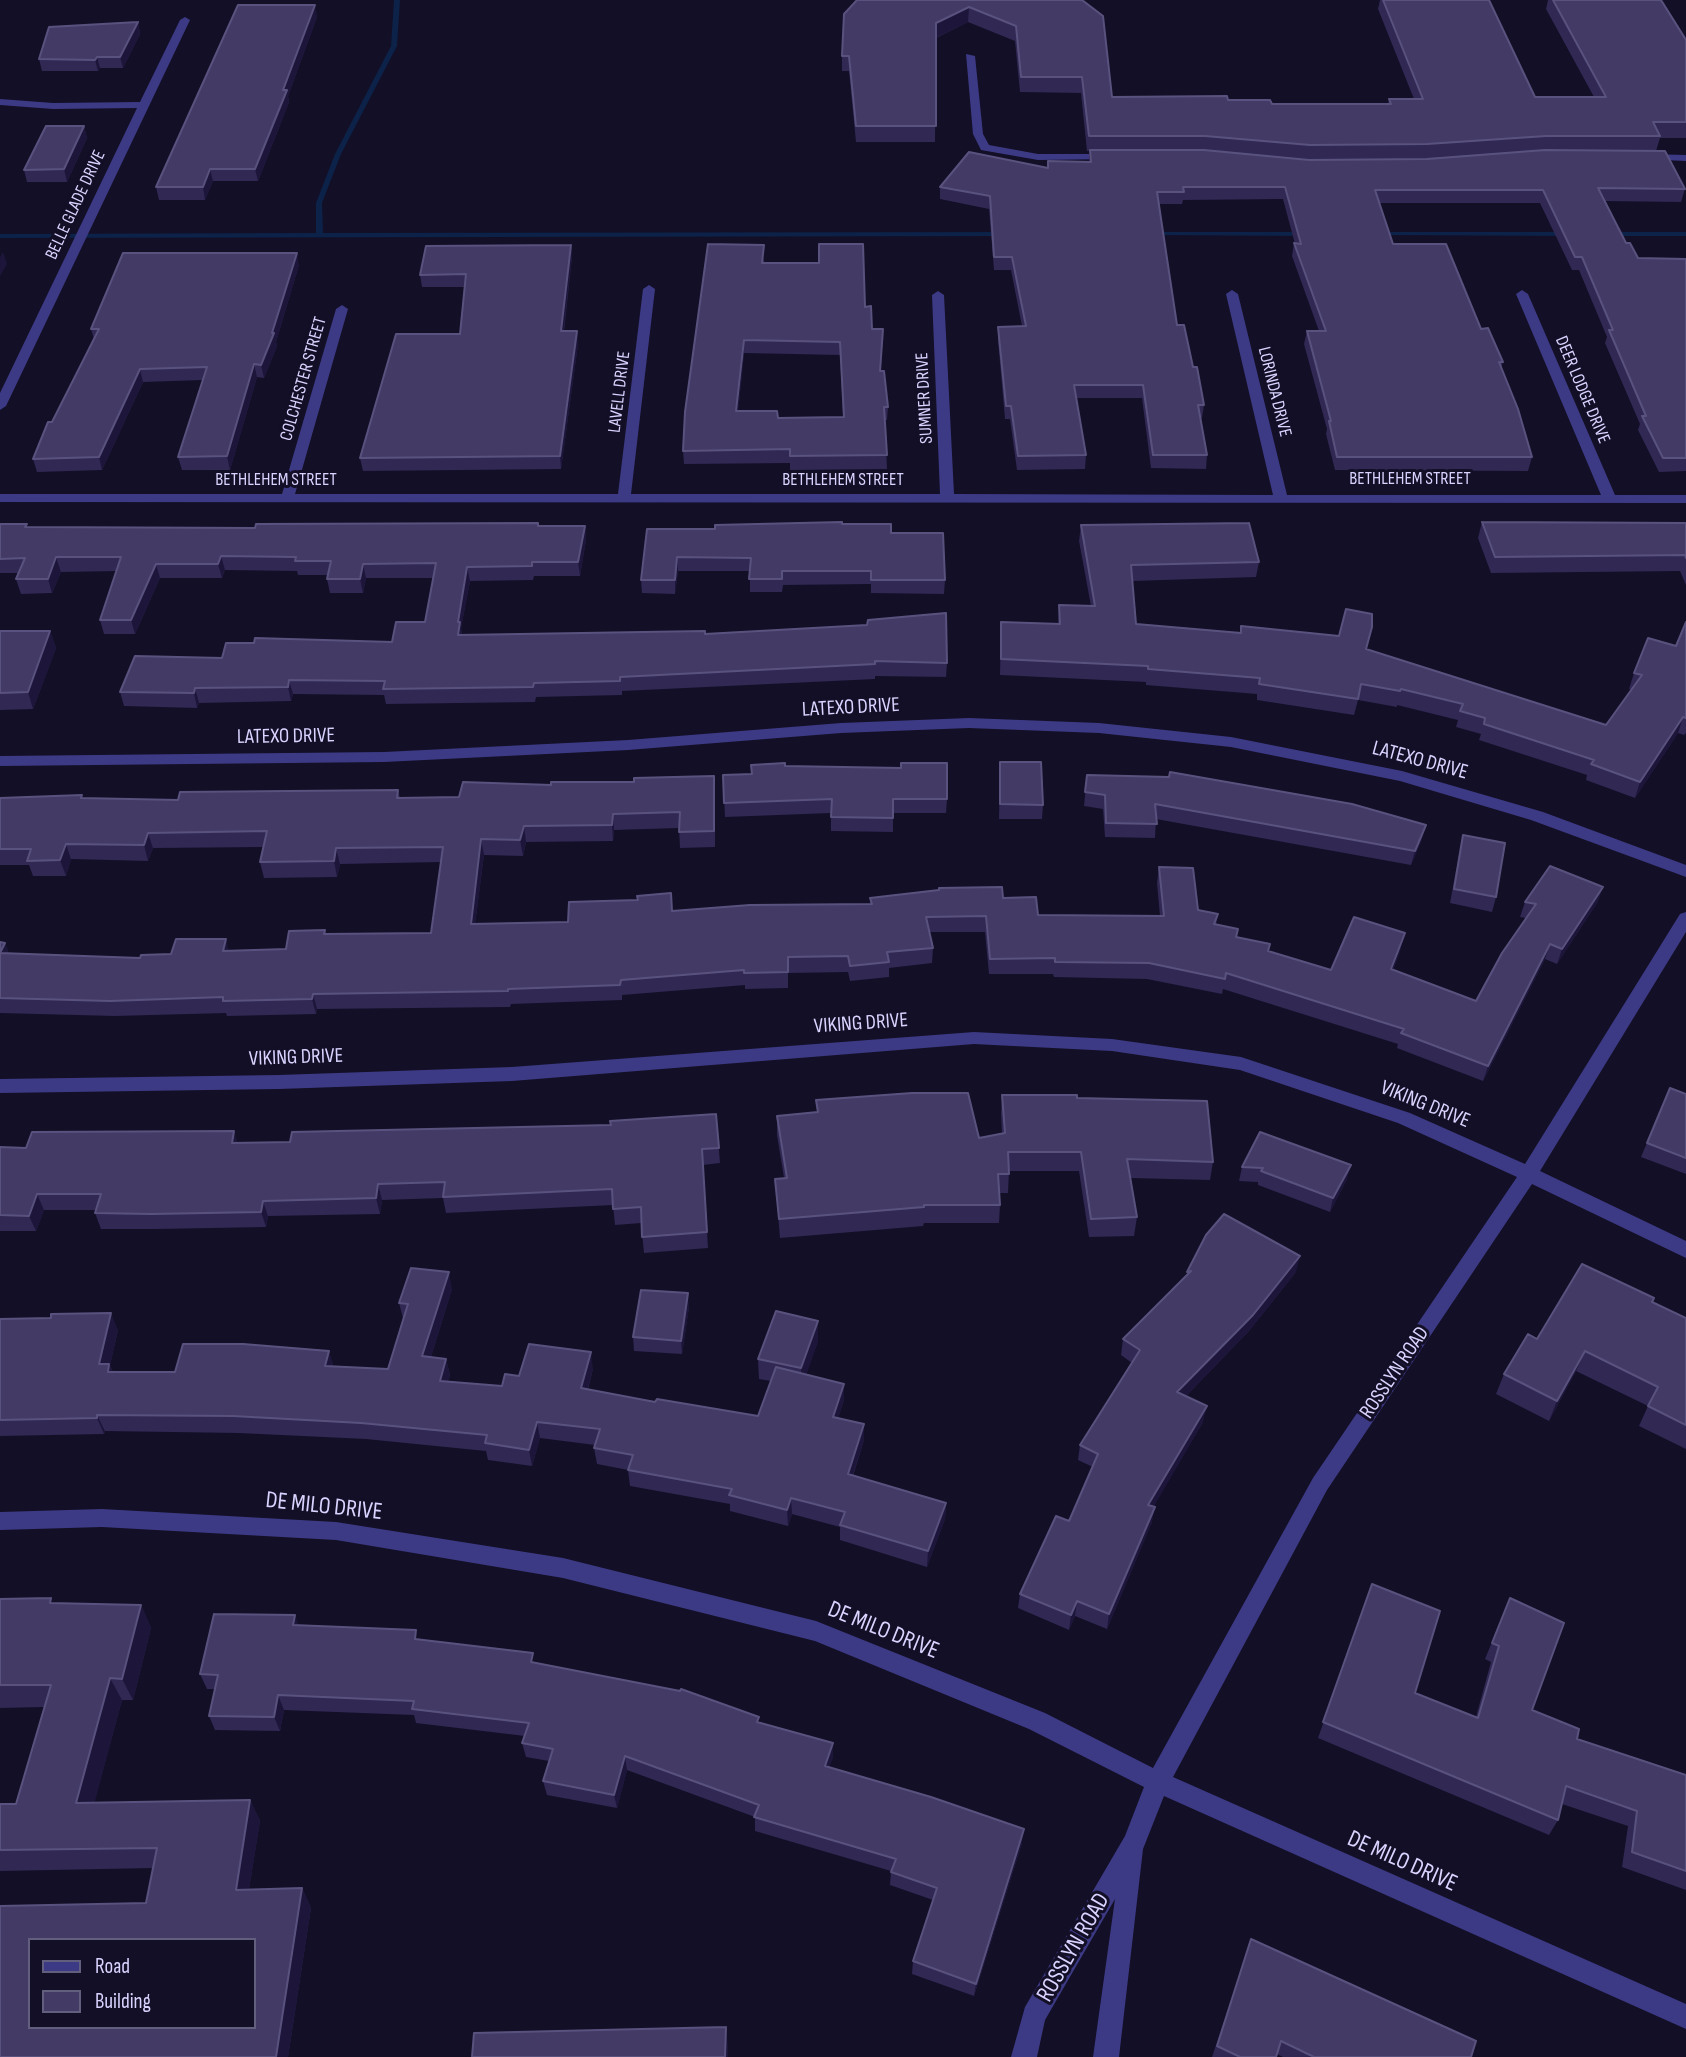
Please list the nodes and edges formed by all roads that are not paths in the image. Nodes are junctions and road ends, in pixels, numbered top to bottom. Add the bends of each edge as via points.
1 (185, 20) dead end
2 (970, 56) dead end
3 (0, 102) edge
4 (143, 105) junction
5 (1120, 157) edge
6 (1634, 157) edge
7 (1686, 158) edge
8 (649, 289) dead end
9 (938, 295) dead end
10 (1232, 295) dead end
11 (1522, 295) dead end
12 (342, 309) dead end
13 (0, 406) edge
14 (0, 498) edge
15 (1281, 498) junction
16 (286, 499) junction
17 (625, 499) junction
18 (947, 499) junction
19 (1610, 499) junction
20 (1686, 499) edge
21 (0, 761) edge
22 (1686, 871) edge
23 (1686, 918) edge
24 (0, 1086) edge
25 (1529, 1174) junction
26 (1686, 1250) edge
27 (0, 1521) edge
28 (1158, 1782) junction
29 (1134, 1843) junction
30 (1686, 2017) edge
31 (1024, 2057) edge
32 (1106, 2057) edge

1 - 4 street, BELLE GLADE DRIVE
2 - 5 street via 978,134 985,148 1038,157
3 - 4 street
4 - 13 street, BELLE GLADE DRIVE
6 - 7 street
8 - 17 street, LAVELL DRIVE
9 - 18 street, SUMNER DRIVE
10 - 15 street, LORINDA DRIVE
11 - 19 street, DEER LODGE DRIVE
12 - 16 street, COLCHESTER STREET
14 - 16 street, BETHLEHEM STREET
15 - 18 street, BETHLEHEM STREET
15 - 19 street, BETHLEHEM STREET
16 - 17 street, BETHLEHEM STREET
17 - 18 street, BETHLEHEM STREET
19 - 20 street, BETHLEHEM STREET
21 - 22 street, LATEXO DRIVE via 384,757 969,723 1099,729 1231,743 1402,776 1537,816
23 - 25 street, ROSSLYN ROAD
24 - 25 street, VIKING DRIVE via 512,1074 974,1038 1112,1045 1241,1064 1404,1118
25 - 26 street, VIKING DRIVE
25 - 28 street, ROSSLYN ROAD via 1320,1484
27 - 28 street, DE MILO DRIVE via 102,1518 336,1531 563,1568 816,1631 1037,1721
28 - 29 street, ROSSLYN ROAD
28 - 30 street, DE MILO DRIVE
29 - 31 street, ROSSLYN ROAD via 1034,2016
29 - 32 street, ROSSLYN ROAD

